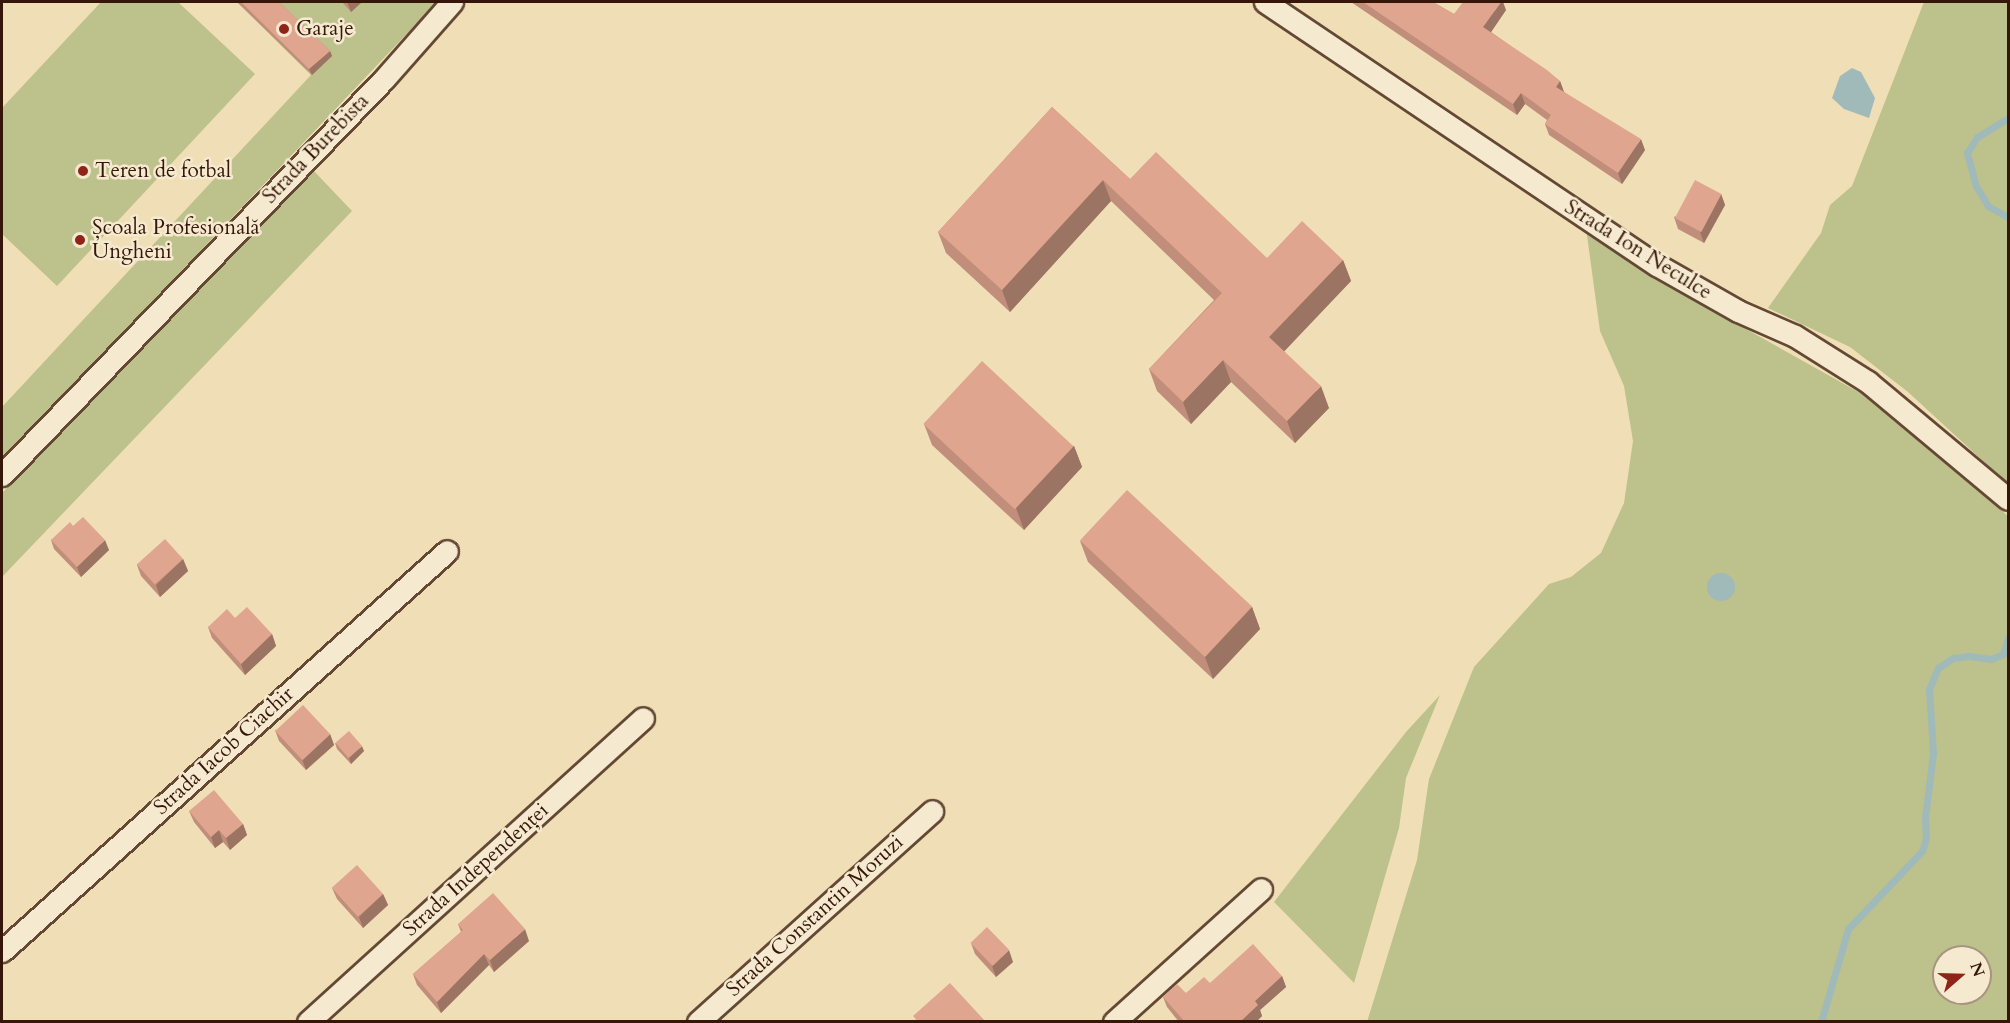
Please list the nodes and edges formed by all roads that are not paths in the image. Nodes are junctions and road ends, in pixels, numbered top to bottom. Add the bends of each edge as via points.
1 (452, 2) edge
2 (1264, 2) edge
3 (2, 475) edge
4 (2008, 499) edge
5 (447, 551) dead end
6 (643, 718) dead end
7 (933, 811) dead end
8 (1261, 889) dead end
9 (2, 951) edge
10 (308, 1022) edge
11 (698, 1022) edge
12 (1114, 1022) edge

1 - 3 street, Strada Burebista via 384,79
2 - 4 street, Strada Ion Neculce via 1658,265 1738,311 1804,342 1868,381
5 - 9 street, Strada Iacob Ciachir
6 - 10 street, Strada Independenței
7 - 11 street, Strada Constantin Moruzi
8 - 12 street

